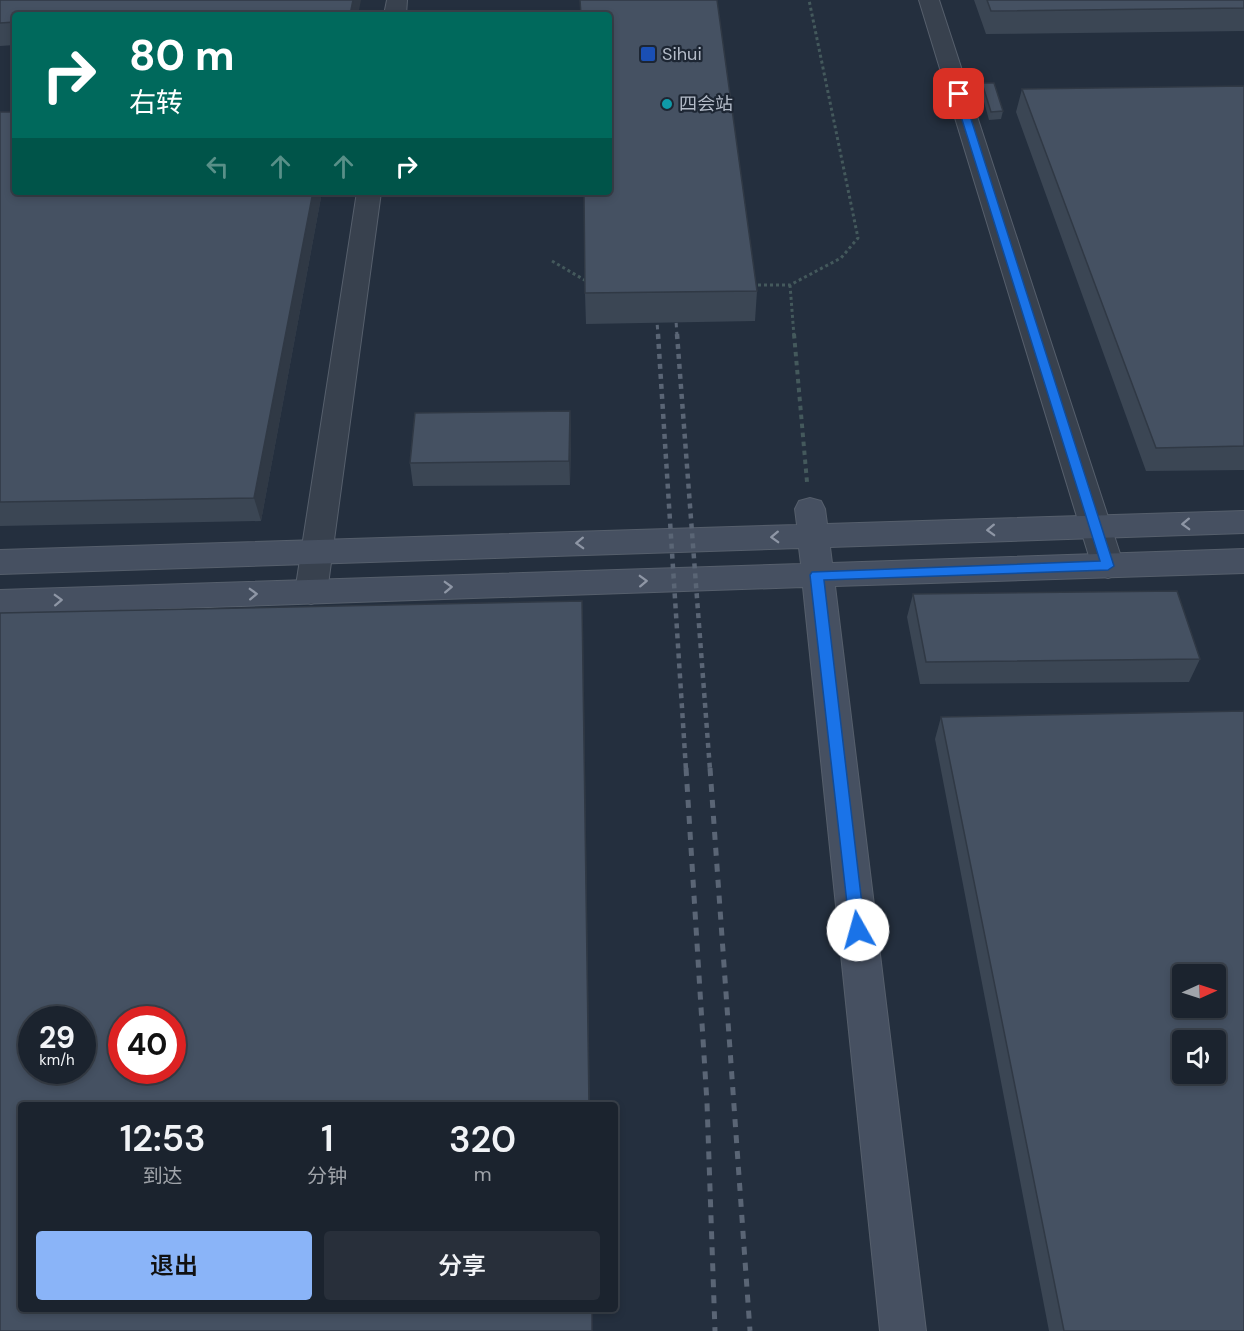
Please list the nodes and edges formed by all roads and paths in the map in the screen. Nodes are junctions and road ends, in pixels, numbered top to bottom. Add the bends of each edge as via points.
1 (809, 0) edge
2 (929, 0) edge
3 (369, 195) edge
4 (552, 261) dead end
5 (588, 282) edge
6 (742, 285) edge
7 (790, 285) junction
8 (1244, 522) edge
9 (811, 523) junction
10 (1096, 527) junction
11 (317, 552) junction
12 (1244, 561) edge
13 (0, 562) edge
14 (1108, 566) junction
15 (817, 575) junction
16 (311, 592) junction
17 (0, 602) edge
18 (903, 1331) edge

1 - 7 path via 858,237 841,258
2 - 10 street
3 - 11 street
4 - 5 path
6 - 7 path
7 - 9 path
8 -> 10 street
10 -> 9 street
9 -> 11 street
9 - 15 street
10 - 14 street
11 - 13 street
11 - 16 street
12 - 14 street
14 - 15 street
16 -> 15 street
15 - 18 street
17 -> 16 street

